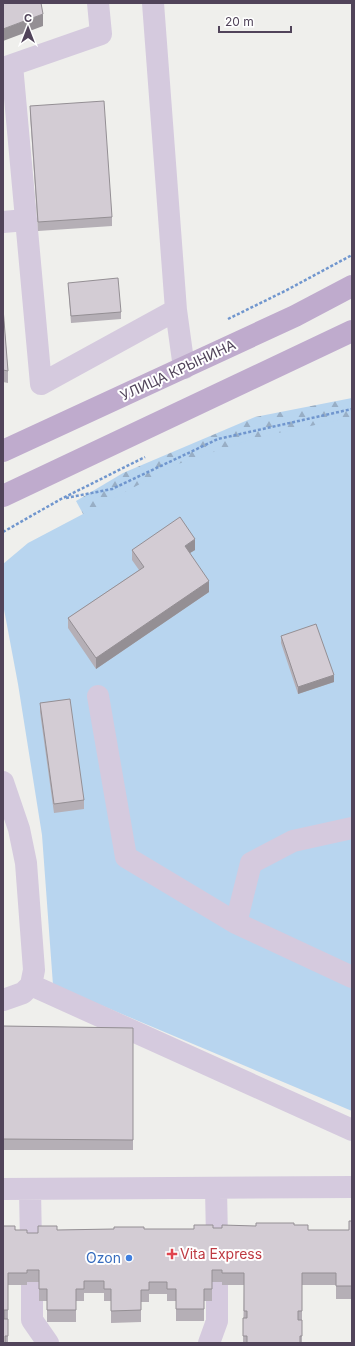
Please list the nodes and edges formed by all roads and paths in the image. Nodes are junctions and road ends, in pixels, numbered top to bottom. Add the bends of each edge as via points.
1 (98, 3) edge
2 (153, 3) edge
3 (7, 66) edge
4 (26, 220) junction
5 (3, 222) edge
6 (352, 286) edge
7 (176, 310) junction
8 (352, 331) edge
9 (184, 368) junction
10 (352, 409) edge
11 (3, 451) edge
12 (146, 457) dead end
13 (3, 496) edge
14 (61, 499) junction
15 (3, 532) edge
16 (98, 696) dead end
17 (3, 782) edge
18 (352, 828) edge
19 (236, 923) junction
20 (352, 977) edge
21 (32, 985) junction
22 (3, 1000) edge
23 (352, 1130) edge
24 (352, 1187) edge
25 (216, 1188) junction
26 (3, 1189) edge
27 (30, 1189) junction
28 (217, 1240) edge
29 (32, 1245) edge
30 (32, 1282) edge
31 (217, 1282) edge
32 (48, 1343) edge
33 (209, 1343) edge

1 - 3 street via 100,34
2 - 7 street
3 - 4 street
4 - 5 street
4 - 7 street via 41,384
6 - 9 main road, УЛИЦА КРЫНИНА
7 - 9 street
8 - 13 main road
9 - 11 main road, УЛИЦА КРЫНИНА
10 - 14 path via 218,439 112,488
12 - 14 path
14 - 15 path
16 - 19 street via 126,857
17 - 21 street via 20,829 26,863 34,970
18 - 19 street via 293,841 251,863
19 - 20 street
21 - 22 street via 24,993
21 - 23 street
24 - 25 street
25 - 27 street
25 - 28 street
26 - 27 street
27 - 29 street
30 - 32 street via 32,1320
31 - 33 street via 217,1321

